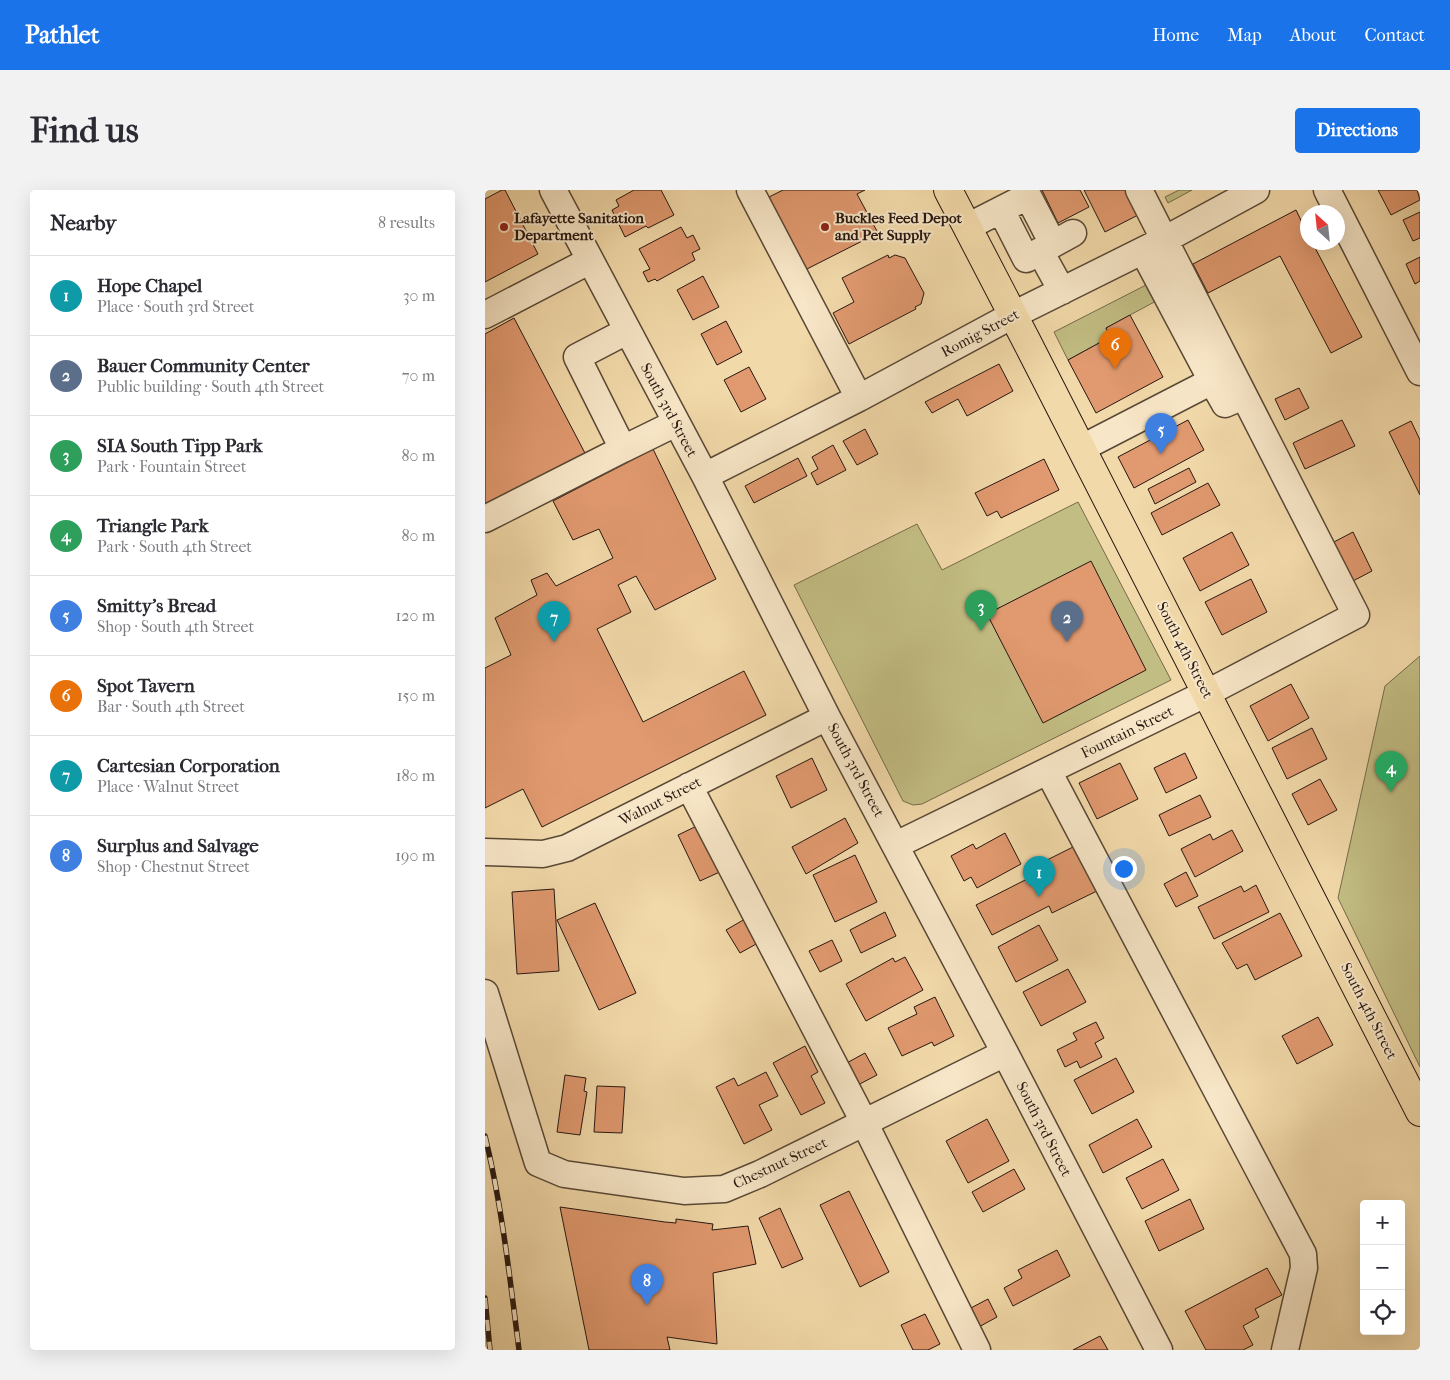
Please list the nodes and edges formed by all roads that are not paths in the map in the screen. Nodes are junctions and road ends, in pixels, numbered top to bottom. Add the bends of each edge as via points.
1 (553, 190) edge
2 (750, 190) edge
3 (947, 190) edge
4 (1139, 190) edge
5 (1256, 190) edge
6 (1327, 190) edge
7 (967, 227) junction
8 (1153, 245) junction
9 (589, 261) junction
10 (1062, 291) junction
11 (485, 315) edge
12 (1013, 315) junction
13 (627, 331) junction
14 (1420, 372) edge
15 (1212, 381) junction
16 (1244, 396) junction
17 (859, 398) junction
18 (676, 423) junction
19 (1082, 448) junction
20 (623, 449) junction
21 (705, 476) junction
22 (485, 519) edge
23 (1207, 693) junction
24 (827, 717) junction
25 (1048, 771) junction
26 (689, 786) junction
27 (896, 845) junction
28 (485, 852) edge
29 (485, 993) edge
30 (1005, 1053) junction
31 (1420, 1112) edge
32 (865, 1122) junction
33 (977, 1350) edge
34 (1159, 1350) edge
35 (1285, 1350) edge

1 - 9 street, South 3rd Street
2 - 17 street
3 - 7 main road, South 4th Street
4 - 8 street
5 - 8 street, Romig Street
6 - 14 street
7 - 10 street via 1028,196 1056,243
7 - 12 main road, South 4th Street
8 - 10 street, Romig Street
8 - 15 street
8 - 16 street
9 - 11 street
9 - 13 street, South 3rd Street
10 - 12 street, Romig Street
12 - 17 street, Romig Street
12 - 19 main road, South 4th Street
13 - 18 street, South 3rd Street
13 - 20 street via 577,357
15 - 16 street via 1225,404
15 - 19 street
16 - 23 street, Fountain Street via 1356,616
17 - 21 street, Romig Street
18 - 20 street
18 - 21 street, South 3rd Street
19 - 23 main road, South 4th Street
20 - 22 street
21 - 24 street, South 3rd Street
23 - 25 street, Fountain Street
23 - 31 main road, South 4th Street
24 - 26 street, Walnut Street
24 - 27 street, South 3rd Street
25 - 27 street, Fountain Street
25 - 35 street via 1303,1254 1304,1268
26 - 28 street, Walnut Street via 567,848 543,854
26 - 32 street
27 - 30 street, South 3rd Street
29 - 32 street, Chestnut Street via 538,1163 564,1174 684,1191 724,1189
30 - 32 street, Chestnut Street
30 - 34 street, South 3rd Street
32 - 33 street

